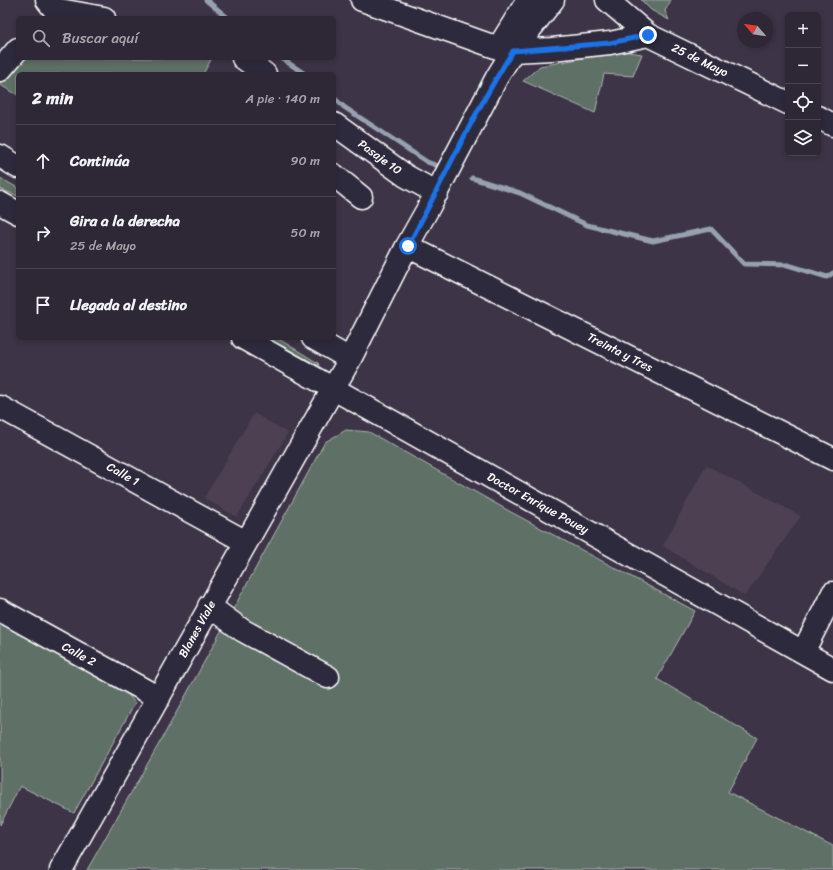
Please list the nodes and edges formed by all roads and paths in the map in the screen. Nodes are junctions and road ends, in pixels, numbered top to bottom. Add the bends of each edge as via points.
1 (362, 0) edge
2 (528, 0) edge
3 (553, 0) edge
4 (607, 0) edge
5 (49, 9) edge
6 (92, 16) edge
7 (648, 35) junction
8 (506, 50) junction
9 (16, 51) edge
10 (246, 60) edge
11 (0, 70) edge
12 (262, 72) edge
13 (785, 102) edge
14 (821, 119) edge
15 (336, 125) edge
16 (833, 125) edge
17 (0, 156) edge
18 (16, 166) edge
19 (336, 177) edge
20 (437, 193) junction
21 (362, 198) dead end
22 (0, 203) edge
23 (16, 212) edge
24 (408, 246) junction
25 (247, 340) edge
26 (317, 340) edge
27 (350, 359) junction
28 (334, 388) junction
29 (0, 407) edge
30 (833, 459) edge
31 (246, 542) junction
32 (833, 593) edge
33 (210, 606) junction
34 (0, 610) edge
35 (803, 652) junction
36 (833, 669) edge
37 (328, 677) dead end
38 (159, 698) junction
39 (61, 870) edge

1 - 8 street
2 - 8 street
3 - 8 street
4 - 7 street, 25 de Mayo
5 - 6 street
7 - 8 street via 610,43
7 - 13 street, 25 de Mayo
8 - 20 street, Blanes Viale via 497,77
9 - 11 street
10 - 12 street
14 - 16 street
15 - 20 street, Pasaje 10 via 406,176
17 - 18 street
19 - 21 street
20 - 24 street, Blanes Viale
22 - 23 street
24 - 27 street, Blanes Viale
24 - 30 street, Treinta y Tres
25 - 28 street, Doctor Enrique Pouey
26 - 27 street
27 - 28 street, Blanes Viale
28 - 31 street, Blanes Viale
28 - 35 street, Doctor Enrique Pouey
29 - 31 street, Calle 1
31 - 33 street, Blanes Viale
32 - 35 street
33 - 37 street via 242,630
33 - 38 street, Blanes Viale
34 - 38 street, Calle 2
35 - 36 street, Doctor Enrique Pouey
38 - 39 street, Blanes Viale

